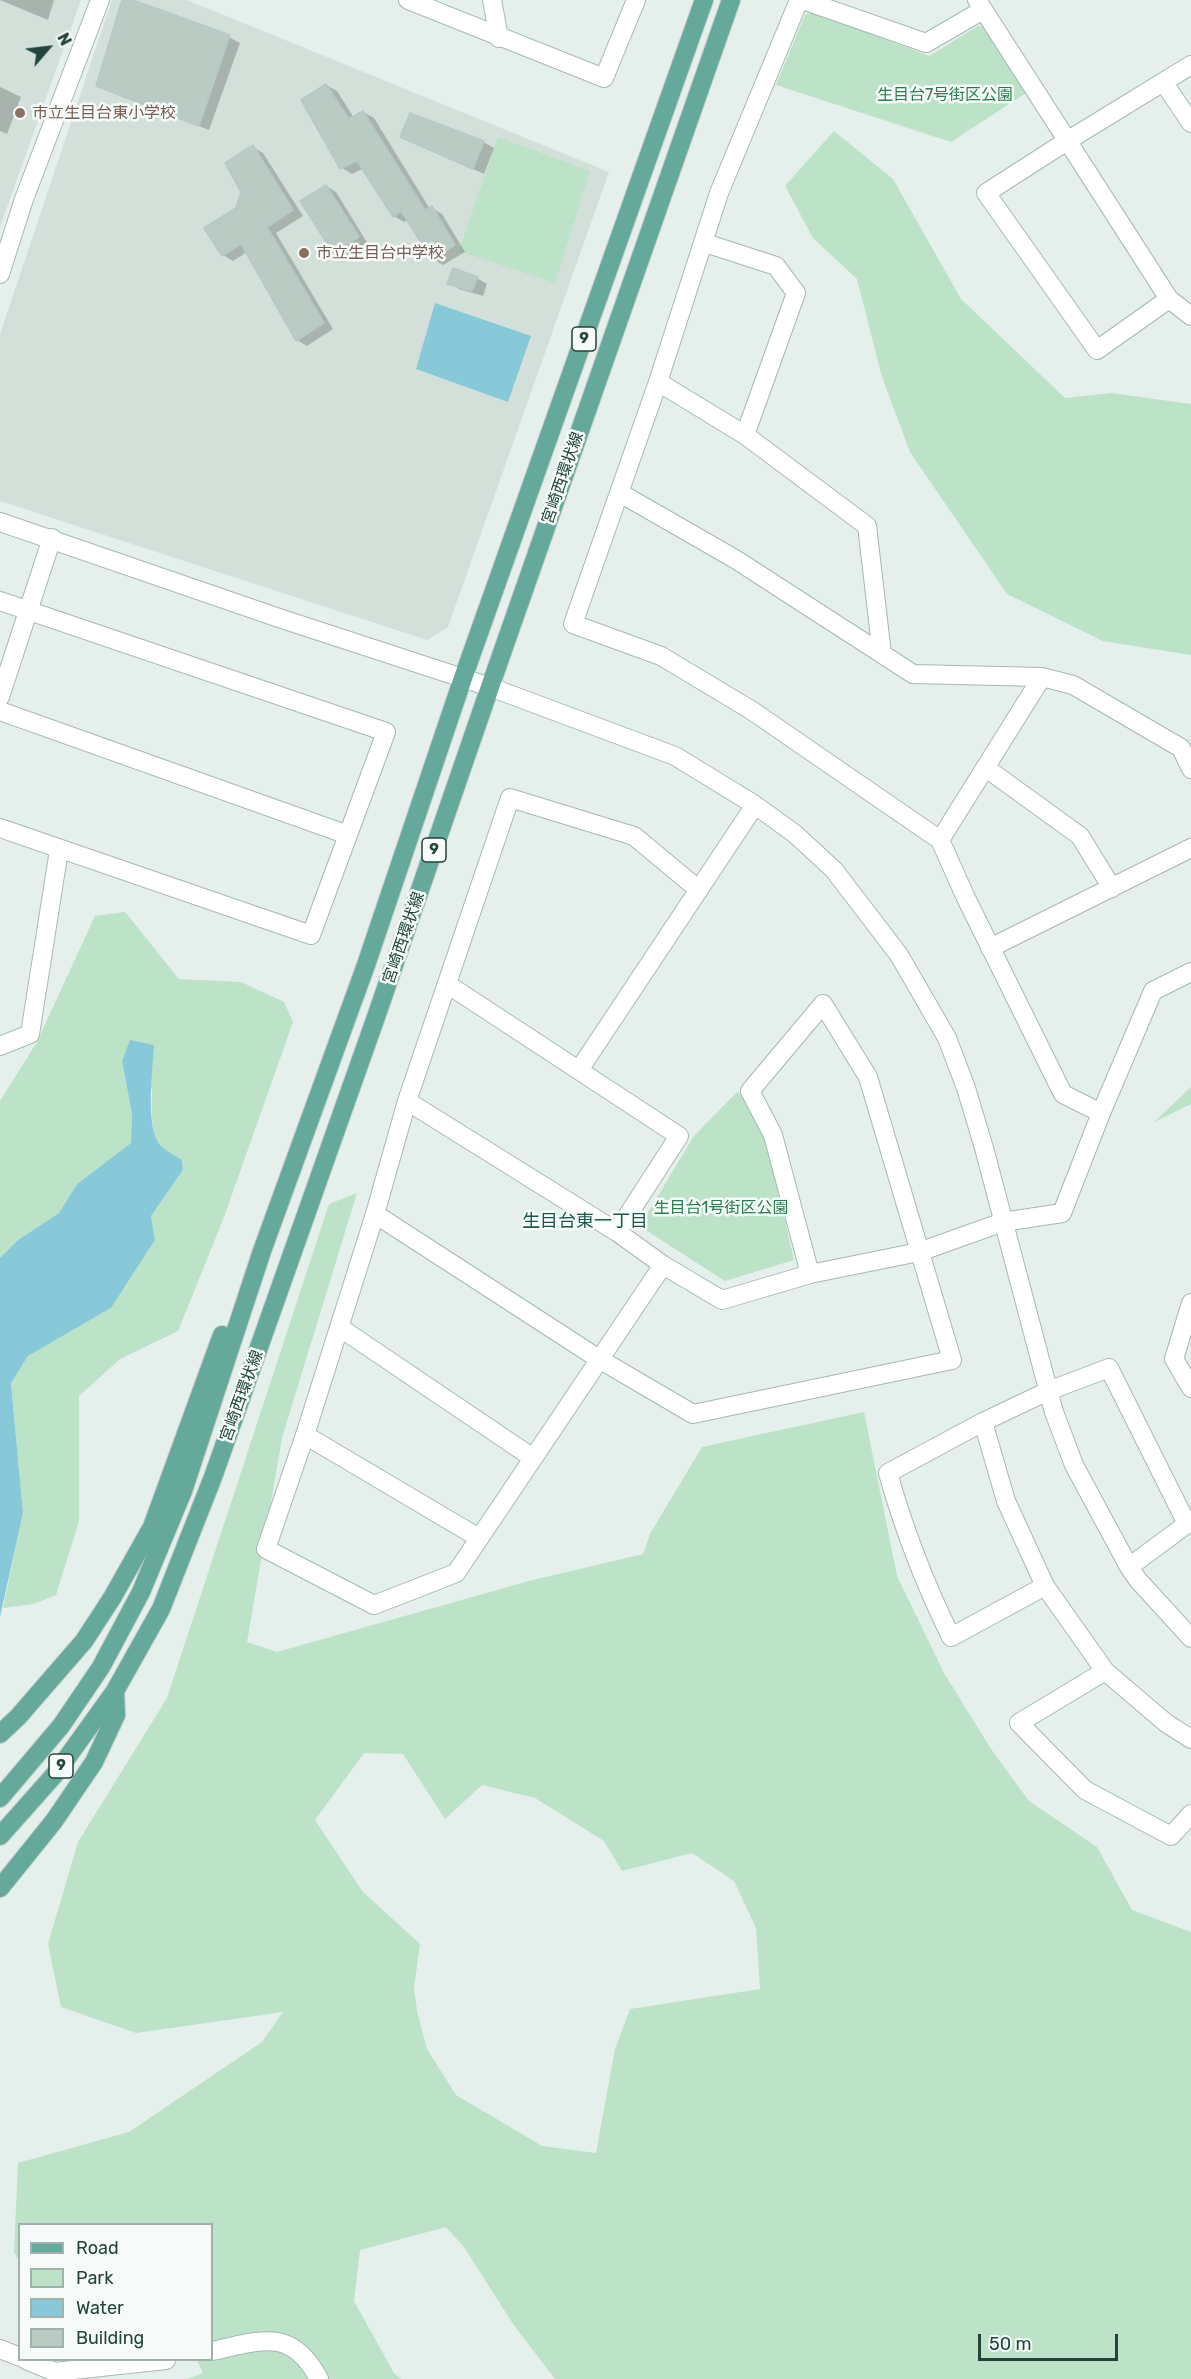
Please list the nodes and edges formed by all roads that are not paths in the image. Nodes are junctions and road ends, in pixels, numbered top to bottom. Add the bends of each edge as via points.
1 (100, 0) edge
2 (408, 0) edge
3 (492, 0) edge
4 (636, 0) edge
5 (704, 0) edge
6 (731, 0) edge
7 (801, 0) edge
8 (980, 5) edge
9 (499, 38) junction
10 (1191, 65) edge
11 (1164, 83) junction
12 (1191, 123) edge
13 (1067, 141) junction
14 (705, 243) junction
15 (0, 274) edge
16 (1169, 299) junction
17 (1191, 316) edge
18 (658, 382) junction
19 (745, 435) junction
20 (620, 493) junction
21 (0, 522) edge
22 (52, 538) junction
23 (0, 601) edge
24 (28, 612) junction
25 (882, 654) junction
26 (1042, 677) junction
27 (463, 678) junction
28 (490, 687) junction
29 (0, 697) edge
30 (0, 711) edge
31 (986, 768) junction
32 (1191, 769) edge
33 (755, 805) junction
34 (0, 828) edge
35 (348, 835) junction
36 (940, 840) junction
37 (1191, 848) edge
38 (59, 850) junction
39 (1112, 888) junction
40 (699, 890) junction
41 (990, 948) junction
42 (1191, 972) edge
43 (447, 984) junction
44 (0, 1046) edge
45 (579, 1070) junction
46 (408, 1101) junction
47 (1101, 1113) junction
48 (375, 1214) junction
49 (1003, 1222) junction
50 (617, 1232) junction
51 (262, 1251) junction
52 (919, 1252) junction
53 (663, 1265) junction
54 (810, 1274) junction
55 (1191, 1304) edge
56 (339, 1327) junction
57 (599, 1359) junction
58 (1191, 1388) edge
59 (1047, 1391) junction
60 (983, 1422) junction
61 (305, 1435) junction
62 (533, 1458) junction
63 (479, 1538) junction
64 (1129, 1567) junction
65 (1045, 1586) junction
66 (1191, 1638) edge
67 (1105, 1671) junction
68 (115, 1691) junction
69 (0, 1734) edge
70 (1191, 1740) edge
71 (0, 1798) edge
72 (1191, 1814) edge
73 (0, 1836) edge
74 (0, 1888) edge
75 (0, 2349) edge
76 (213, 2351) edge
77 (18, 2356) edge
78 (28, 2361) edge
79 (157, 2361) edge
80 (319, 2379) edge

1 - 15 street via 24,199
2 - 9 street
3 - 9 street
4 - 9 street via 604,78
5 - 27 main road, 宮崎西環状線 / 9
6 - 28 main road, 宮崎西環状線 / 9
7 - 8 street via 926,43
7 - 14 street via 719,193
8 - 13 street
10 - 11 street
11 - 12 street
11 - 13 street
13 - 16 street
13 - 16 street via 986,194 1097,350
14 - 18 street
14 - 19 street via 776,266 796,293
16 - 17 street
18 - 19 street
18 - 20 street
19 - 25 street via 867,526
20 - 25 street via 735,559
20 - 36 street via 573,624 661,656 751,710
21 - 22 street
22 - 24 street
22 - 27 street
23 - 24 street
24 - 29 street
24 - 35 street via 386,732
25 - 26 street via 913,674
26 - 31 street
26 - 32 street via 1073,685 1181,748
27 - 28 street
27 - 51 main road, 宮崎西環状線 / 9 via 366,965
28 - 33 street via 675,756
28 - 68 main road, 宮崎西環状線 / 9 via 213,1477 160,1609
30 - 35 street
31 - 36 street
31 - 39 street via 1080,836
33 - 40 street
33 - 49 street via 795,834 834,870 898,955 946,1038 966,1088
34 - 38 street
35 - 38 street via 311,935
36 - 41 street
37 - 39 street
38 - 44 street via 30,1034
39 - 41 street
40 - 43 street via 634,837 510,798
40 - 45 street
41 - 47 street via 1063,1094
42 - 47 street via 1153,991
43 - 45 street
43 - 46 street
45 - 50 street via 679,1136
46 - 48 street
46 - 50 street
47 - 49 street via 1062,1212
48 - 56 street
48 - 57 street
49 - 52 street
49 - 59 street
50 - 53 street
51 - 69 main road via 246,1269 152,1527 84,1641
51 - 71 main road, 宮崎西環状線 / 9 via 183,1491 141,1592 101,1667 61,1726
52 - 54 street
52 - 54 street via 868,1077 823,1004 750,1091 773,1135
52 - 57 street via 952,1360 693,1414
53 - 54 street via 722,1300
53 - 57 street
55 - 58 street via 1174,1359
56 - 61 street
56 - 62 street
57 - 62 street
59 - 60 street
59 - 64 street via 1074,1465
59 - 64 street via 1109,1368 1187,1524
60 - 65 street via 1006,1501
60 - 65 street via 888,1473 902,1525 951,1637
61 - 63 street
61 - 63 street via 266,1549 374,1605 456,1573
62 - 63 street
64 - 66 street
65 - 67 street
67 - 70 street
67 - 72 street via 1020,1723 1085,1790 1171,1836
68 - 73 main road, 宮崎西環状線 / 9 via 56,1773
68 - 74 main road via 116,1715 94,1762 54,1821
75 - 77 street
76 - 80 street via 280,2341 301,2352
78 - 79 street via 56,2372

